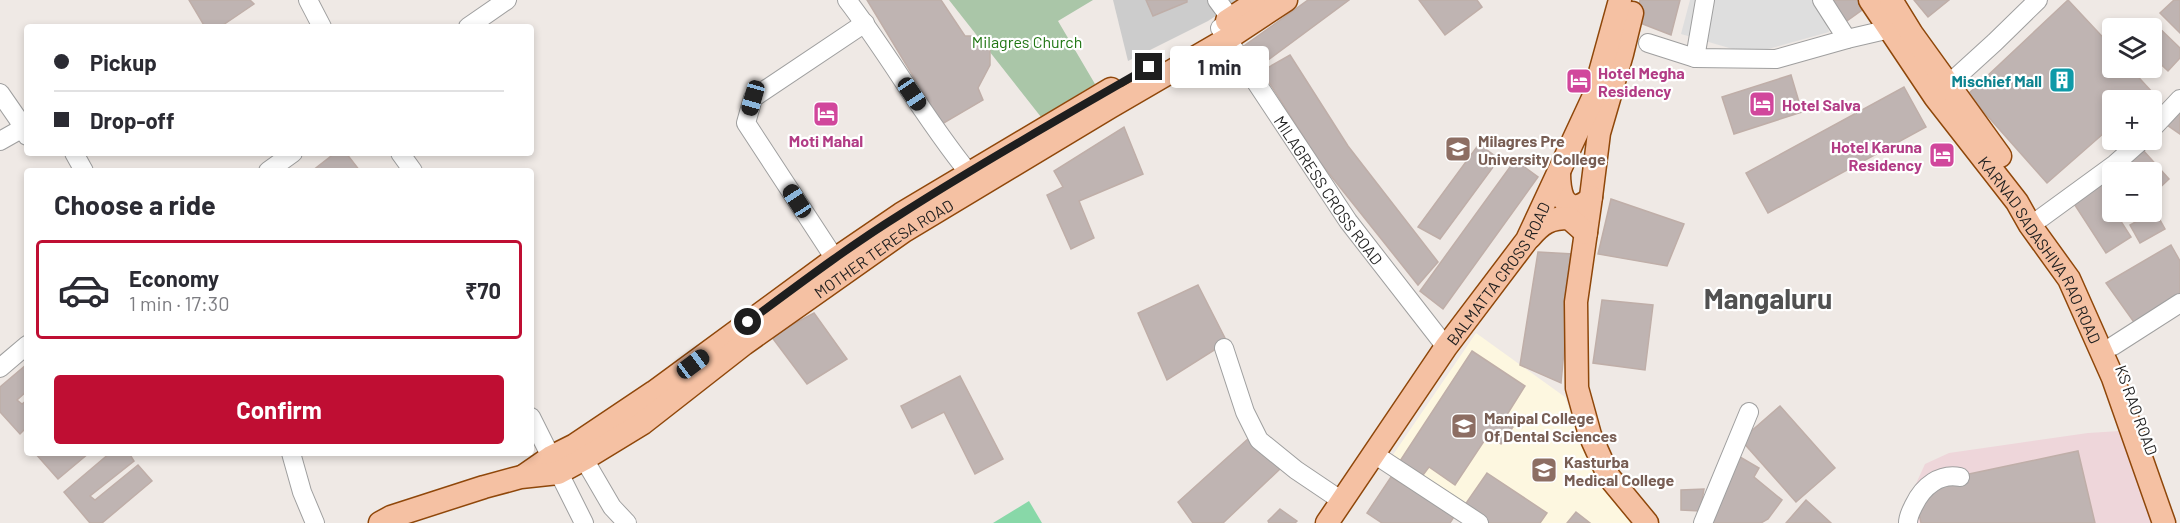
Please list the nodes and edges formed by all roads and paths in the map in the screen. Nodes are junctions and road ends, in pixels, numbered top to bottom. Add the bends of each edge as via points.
1 (308, 0) edge
2 (507, 0) edge
3 (847, 0) edge
4 (1217, 0) edge
5 (1259, 0) edge
6 (1287, 0) edge
7 (1620, 0) edge
8 (1635, 0) edge
9 (1705, 0) edge
10 (1822, 0) edge
11 (1870, 0) edge
12 (1891, 0) edge
13 (2038, 0) edge
14 (865, 23) junction
15 (320, 24) edge
16 (472, 24) edge
17 (1897, 25) junction
18 (1226, 28) junction
19 (1847, 39) junction
20 (1648, 43) dead end
21 (1695, 58) junction
22 (1942, 91) junction
23 (0, 93) edge
24 (2180, 99) edge
25 (2162, 118) edge
26 (24, 130) edge
27 (24, 132) edge
28 (0, 141) edge
29 (2131, 150) edge
30 (289, 156) edge
31 (272, 168) edge
32 (969, 173) junction
33 (1558, 174) junction
34 (1590, 197) junction
35 (2041, 218) junction
36 (1586, 234) junction
37 (1527, 240) junction
38 (835, 258) junction
39 (2180, 303) edge
40 (2113, 346) junction
41 (1446, 347) junction
42 (24, 348) edge
43 (1224, 348) dead end
44 (0, 368) edge
45 (1749, 412) dead end
46 (638, 415) junction
47 (534, 423) edge
48 (1374, 454) junction
49 (292, 456) edge
50 (585, 459) junction
51 (554, 465) junction
52 (1960, 477) dead end
53 (1342, 501) junction
54 (1906, 521) edge
55 (315, 523) edge
56 (380, 523) edge
57 (584, 523) edge
58 (627, 523) edge
59 (1328, 523) edge
60 (1479, 523) edge
61 (1647, 523) edge
62 (1703, 523) edge
63 (2164, 523) edge
64 (2177, 523) edge

1 - 15 street
2 - 16 street
3 - 14 street
4 - 18 street, MILAGRESS CROSS ROAD
5 - 18 main road
6 - 18 main road, MOTHER TERESA ROAD
7 - 33 main road, BALMATTA CROSS ROAD via 1593,98
8 - 34 main road via 1599,134
9 - 21 street
10 - 19 street
11 - 17 main road, KARNAD SADASHIVA RAO ROAD
12 - 17 main road
13 - 22 street
14 - 32 street via 947,147
14 - 38 street via 753,98 746,123
17 - 19 street
17 - 22 main road, KARNAD SADASHIVA RAO ROAD
18 - 32 main road
18 - 41 street, MILAGRESS CROSS ROAD via 1348,220
18 - 46 main road, MOTHER TERESA ROAD via 904,231
19 - 21 street via 1776,60
20 - 21 street
22 - 35 main road, KS RAO ROAD via 2028,195
22 - 63 main road, KARNAD SADASHIVA RAO ROAD via 2069,279 2113,378
23 - 26 street
24 - 25 street
27 - 28 street
29 - 35 street
30 - 31 street
32 - 38 main road
33 - 34 main road via 1567,203 1582,206
33 - 37 main road, BALMATTA CROSS ROAD
34 - 36 main road
35 - 40 main road, KS RAO ROAD via 2094,305
36 - 37 main road via 1569,218 1556,218 1541,223
36 - 61 main road via 1576,302 1576,388 1590,435 1609,477
37 - 41 main road, BALMATTA CROSS ROAD
38 - 46 main road
39 - 40 street
40 - 64 main road, KS RAO ROAD
41 - 48 main road, BALMATTA CROSS ROAD
42 - 44 street
43 - 53 street via 1245,412 1259,440
45 - 62 street
46 - 50 main road, MOTHER TERESA ROAD
46 - 51 main road via 575,445
47 - 51 street
48 - 53 main road, BALMATTA CROSS ROAD
48 - 60 street
49 - 55 street
50 - 51 main road, MOTHER TERESA ROAD
50 - 58 street via 612,507
51 - 56 main road, MOTHER TERESA ROAD
51 - 57 street
52 - 54 street via 1949,475 1920,492
53 - 59 main road, BALMATTA CROSS ROAD

